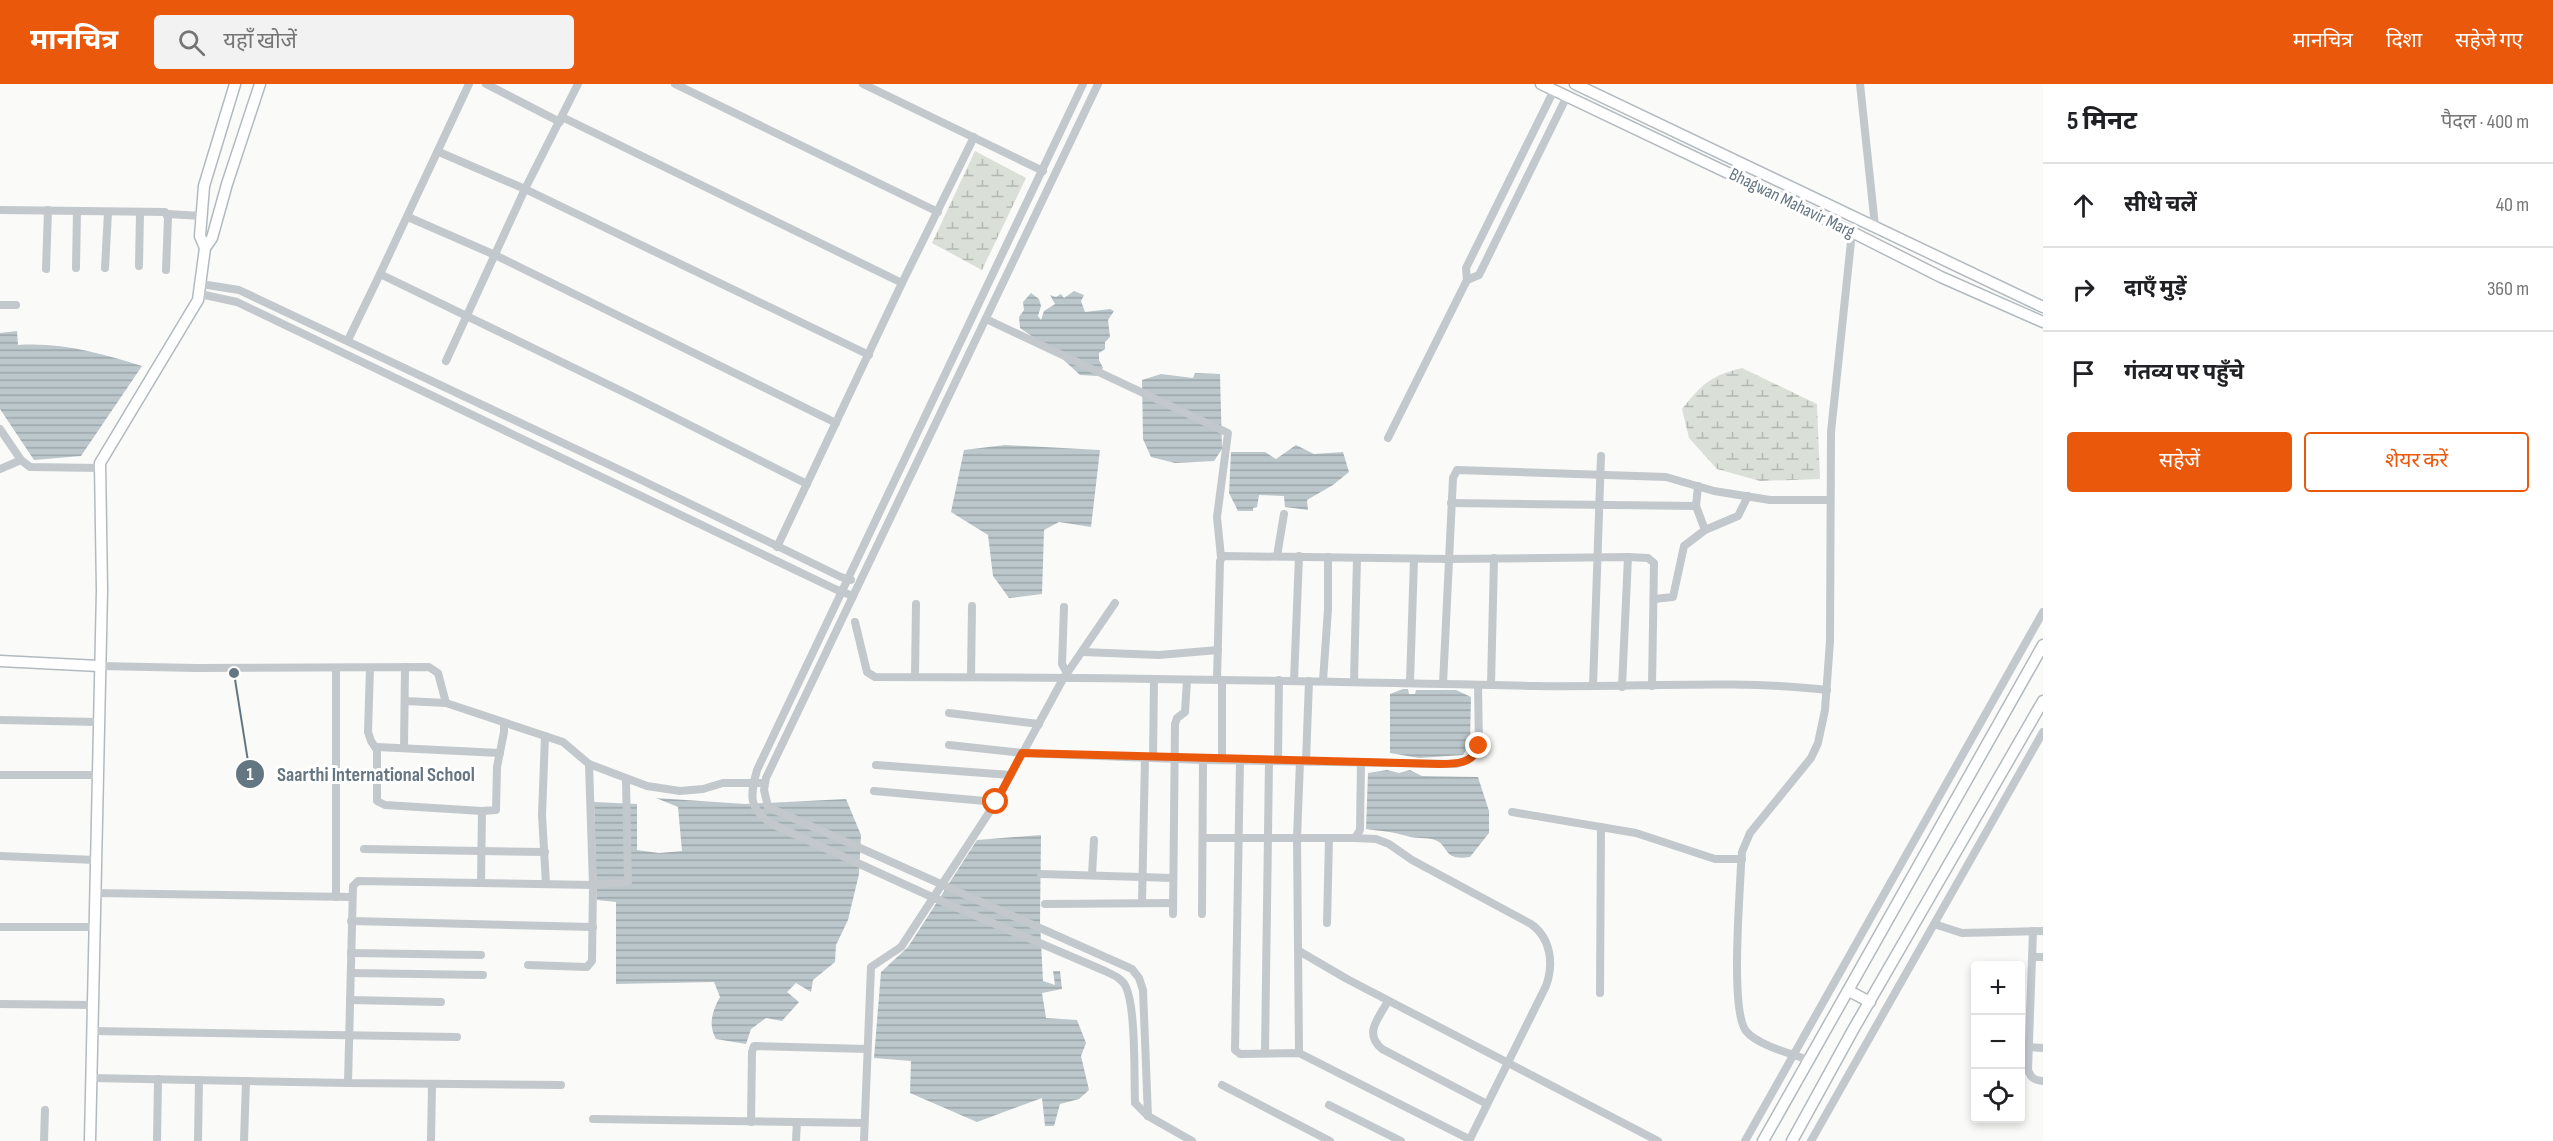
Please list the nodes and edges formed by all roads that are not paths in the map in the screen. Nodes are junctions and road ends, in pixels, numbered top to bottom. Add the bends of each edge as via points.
1 (235, 84) edge
2 (260, 84) edge
3 (469, 84) edge
4 (486, 84) edge
5 (578, 84) edge
6 (675, 84) edge
7 (862, 84) edge
8 (1083, 84) edge
9 (1098, 84) edge
10 (1541, 84) edge
11 (1575, 84) edge
12 (1860, 84) edge
13 (1554, 90) junction
14 (1567, 96) junction
15 (561, 119) junction
16 (974, 137) junction
17 (439, 152) junction
18 (1043, 171) junction
19 (525, 189) junction
20 (0, 210) edge
21 (48, 210) junction
22 (77, 211) junction
23 (108, 212) junction
24 (140, 212) junction
25 (938, 212) junction
26 (168, 214) junction
27 (202, 216) junction
28 (408, 217) junction
29 (1875, 226) junction
30 (1852, 232) junction
31 (205, 248) junction
32 (495, 255) junction
33 (138, 267) dead end
34 (76, 268) dead end
35 (105, 268) dead end
36 (46, 269) dead end
37 (166, 270) dead end
38 (380, 274) junction
39 (1467, 280) junction
40 (902, 283) junction
41 (200, 289) junction
42 (0, 305) edge
43 (16, 305) dead end
44 (2043, 307) edge
45 (466, 316) junction
46 (986, 319) junction
47 (2043, 322) edge
48 (348, 340) junction
49 (869, 355) junction
50 (446, 361) dead end
51 (836, 423) junction
52 (0, 429) edge
53 (1388, 438) dead end
54 (1601, 456) dead end
55 (21, 460) junction
56 (100, 468) junction
57 (0, 469) edge
58 (1601, 474) junction
59 (807, 484) junction
60 (1698, 486) junction
61 (1748, 496) junction
62 (1830, 500) junction
63 (1451, 503) junction
64 (1601, 504) junction
65 (1696, 506) junction
66 (1284, 514) dead end
67 (1705, 530) junction
68 (777, 547) junction
69 (1277, 556) junction
70 (1299, 556) junction
71 (1221, 557) junction
72 (1328, 557) junction
73 (1628, 557) junction
74 (1357, 558) junction
75 (1494, 558) junction
76 (1596, 558) junction
77 (1414, 559) junction
78 (1449, 559) junction
79 (847, 579) junction
80 (860, 583) junction
81 (842, 591) junction
82 (853, 596) junction
83 (1654, 599) junction
84 (1115, 603) dead end
85 (916, 604) dead end
86 (972, 606) dead end
87 (1064, 607) dead end
88 (2043, 612) edge
89 (855, 622) dead end
90 (2043, 645) edge
91 (1218, 650) junction
92 (1082, 652) junction
93 (0, 662) edge
94 (99, 666) junction
95 (405, 667) junction
96 (336, 668) junction
97 (370, 668) junction
98 (915, 676) junction
99 (1065, 676) junction
100 (971, 677) junction
101 (1154, 680) junction
102 (1187, 680) junction
103 (1220, 680) junction
104 (1279, 680) junction
105 (1294, 681) junction
106 (1309, 681) junction
107 (1323, 681) junction
108 (1354, 681) junction
109 (1410, 682) junction
110 (1443, 684) junction
111 (1478, 685) junction
112 (1491, 685) junction
113 (1593, 686) junction
114 (1652, 686) junction
115 (1622, 687) junction
116 (1827, 690) junction
117 (405, 701) junction
118 (2043, 701) edge
119 (446, 703) junction
120 (949, 713) dead end
121 (0, 720) edge
122 (98, 722) junction
123 (504, 723) junction
124 (1039, 724) junction
125 (2043, 732) edge
126 (545, 736) junction
127 (950, 745) dead end
128 (377, 747) junction
129 (404, 747) junction
130 (500, 753) junction
131 (1022, 753) junction
132 (1149, 758) junction
133 (1175, 758) junction
134 (1203, 760) junction
135 (1222, 760) junction
136 (1240, 760) junction
137 (1274, 760) junction
138 (1303, 761) junction
139 (1361, 762) junction
140 (590, 764) junction
141 (876, 765) dead end
142 (0, 775) edge
143 (97, 775) junction
144 (1011, 776) junction
145 (626, 780) junction
146 (754, 782) junction
147 (765, 783) junction
148 (874, 791) dead end
149 (996, 802) junction
150 (482, 812) junction
151 (1512, 812) dead end
152 (1601, 827) junction
153 (1203, 838) junction
154 (1297, 838) junction
155 (1355, 838) junction
156 (1240, 839) junction
157 (1268, 839) junction
158 (1329, 839) junction
159 (1094, 840) dead end
160 (364, 849) dead end
161 (482, 852) junction
162 (545, 852) junction
163 (0, 856) edge
164 (1742, 859) junction
165 (96, 860) junction
166 (1041, 874) dead end
167 (1092, 875) junction
168 (1143, 877) junction
169 (1173, 878) junction
170 (481, 882) junction
171 (546, 884) junction
172 (593, 885) junction
173 (941, 885) junction
174 (95, 892) junction
175 (336, 897) junction
176 (352, 897) junction
177 (932, 897) junction
178 (1142, 903) junction
179 (1173, 903) junction
180 (1046, 904) dead end
181 (1173, 914) dead end
182 (1202, 914) dead end
183 (351, 921) junction
184 (1327, 923) dead end
185 (1934, 924) junction
186 (0, 927) edge
187 (94, 927) junction
188 (593, 927) junction
189 (2033, 931) junction
190 (2043, 931) edge
191 (1299, 951) junction
192 (351, 953) junction
193 (481, 955) dead end
194 (2032, 957) junction
195 (2043, 957) edge
196 (528, 965) dead end
197 (351, 973) junction
198 (483, 975) dead end
199 (1849, 991) junction
200 (1600, 993) dead end
201 (350, 1000) junction
202 (1388, 1001) junction
203 (441, 1002) dead end
204 (1870, 1002) junction
205 (0, 1004) edge
206 (94, 1005) junction
207 (93, 1031) junction
208 (350, 1036) junction
209 (457, 1037) dead end
210 (2028, 1047) junction
211 (2043, 1047) edge
212 (867, 1049) junction
213 (1265, 1053) junction
214 (1299, 1053) junction
215 (1795, 1054) junction
216 (1809, 1060) junction
217 (1508, 1063) junction
218 (92, 1077) junction
219 (158, 1079) junction
220 (199, 1080) junction
221 (246, 1081) junction
222 (2043, 1081) edge
223 (348, 1083) junction
224 (432, 1085) junction
225 (561, 1085) dead end
226 (1222, 1085) dead end
227 (1487, 1104) junction
228 (1329, 1105) dead end
229 (45, 1110) dead end
230 (1148, 1116) junction
231 (592, 1119) dead end
232 (751, 1122) junction
233 (797, 1122) junction
234 (864, 1123) junction
235 (1316, 1138) edge
236 (1469, 1140) edge
237 (44, 1141) edge
238 (90, 1141) edge
239 (157, 1141) edge
240 (198, 1141) edge
241 (244, 1141) edge
242 (431, 1141) edge
243 (796, 1141) edge
244 (864, 1141) edge
245 (1192, 1141) edge
246 (1330, 1141) edge
247 (1401, 1141) edge
248 (1658, 1141) edge
249 (1745, 1141) edge
250 (1763, 1141) edge
251 (1792, 1141) edge
252 (1811, 1141) edge

1 - 27 street via 205,180
2 - 31 street via 212,238
3 - 17 street
4 - 15 street
5 - 15 street
6 - 25 street
7 - 16 street
8 - 18 street
9 - 46 street
10 - 13 street, Bhagwan Mahavir Marg
11 - 29 street, Bhagwan Mahavir Marg
12 - 29 street
13 - 14 street, Bhagwan Mahavir Marg
13 - 39 street via 1467,268
14 - 30 street, Bhagwan Mahavir Marg
14 - 39 street via 1479,275
15 - 19 street
15 - 40 street
16 - 18 street
16 - 25 street
17 - 19 street
17 - 28 street
18 - 79 street
19 - 32 street
19 - 49 street
20 - 21 street
21 - 22 street
21 - 36 street
22 - 23 street
22 - 34 street
23 - 24 street
23 - 35 street
24 - 26 street
24 - 33 street
25 - 40 street
26 - 27 street
26 - 37 street
27 - 31 street via 200,236
28 - 32 street
28 - 38 street
29 - 44 street, Bhagwan Mahavir Marg
30 - 47 street, Bhagwan Mahavir Marg
30 - 62 street via 1843,340 1833,402
31 - 41 street
32 - 45 street
32 - 51 street
38 - 45 street
38 - 48 street
39 - 53 street
40 - 49 street
41 - 48 street via 234,288
41 - 56 street via 195,306 104,454
41 - 81 street via 237,302
42 - 43 street
45 - 50 street
45 - 59 street
46 - 71 street via 1228,433 1217,517
46 - 80 street
48 - 68 street
49 - 51 street
51 - 59 street
52 - 55 street
54 - 58 street
55 - 56 street via 34,469
55 - 57 street
56 - 94 street
58 - 60 street via 1666,477
58 - 63 street via 1457,470 1453,475
58 - 64 street
59 - 68 street
60 - 61 street
60 - 65 street
61 - 62 street
61 - 67 street via 1738,516
62 - 116 street
63 - 64 street
63 - 78 street
64 - 65 street
64 - 76 street
65 - 67 street
66 - 69 street
67 - 83 street via 1684,546 1673,597
68 - 79 street
69 - 70 street
69 - 71 street
70 - 72 street
70 - 105 street
71 - 91 street
72 - 74 street
72 - 107 street
73 - 76 street
73 - 83 street via 1648,558 1654,563
73 - 115 street
74 - 77 street
74 - 108 street
75 - 76 street
75 - 78 street
75 - 112 street
76 - 113 street
77 - 78 street
77 - 109 street
78 - 110 street
79 - 80 street
79 - 81 street
80 - 82 street
81 - 82 street
81 - 146 street
82 - 147 street
83 - 114 street
84 - 92 street
85 - 98 street
86 - 100 street
87 - 99 street
88 - 215 street
89 - 98 street via 870,675
90 - 199 street
91 - 92 street via 1159,655
91 - 103 street
92 - 99 street
93 - 94 street
94 - 96 street
94 - 122 street
95 - 97 street
95 - 117 street
95 - 119 street via 429,667 438,673
96 - 97 street
96 - 175 street
97 - 128 street via 368,732
98 - 100 street
99 - 100 street
99 - 101 street
99 - 124 street
101 - 102 street
101 - 132 street
102 - 103 street
102 - 133 street via 1185,712 1174,724
103 - 104 street
103 - 135 street
104 - 105 street
104 - 137 street
105 - 106 street
106 - 107 street
106 - 138 street
107 - 108 street
108 - 109 street
109 - 110 street
110 - 111 street
111 - 112 street
111 - 139 street via 1479,746 1470,759 1456,764
112 - 113 street
113 - 115 street
114 - 115 street
114 - 116 street
116 - 164 street via 1822,728 1811,758 1750,833
117 - 119 street
117 - 129 street
118 - 204 street
119 - 123 street
120 - 124 street
121 - 122 street
122 - 143 street
123 - 126 street
123 - 130 street
124 - 131 street
125 - 185 street
126 - 140 street via 563,742
126 - 162 street
127 - 131 street
128 - 129 street
128 - 150 street via 379,804
129 - 130 street
130 - 150 street via 496,810
131 - 132 street
131 - 144 street
132 - 133 street
132 - 168 street
133 - 134 street
133 - 169 street
134 - 135 street
134 - 153 street
135 - 136 street
136 - 137 street
136 - 156 street
137 - 138 street
137 - 157 street
138 - 139 street
138 - 154 street
139 - 155 street via 1360,830
140 - 145 street
140 - 172 street
141 - 144 street
142 - 143 street
143 - 165 street
144 - 149 street
145 - 146 street via 680,791
145 - 172 street via 629,879 624,884
146 - 147 street
146 - 177 street via 752,797 757,814 772,824
147 - 173 street via 768,807
148 - 149 street
149 - 173 street
150 - 161 street
151 - 152 street
152 - 164 street via 1636,833 1707,857
152 - 200 street
153 - 156 street
153 - 182 street
154 - 157 street
154 - 158 street
154 - 191 street
155 - 158 street
155 - 217 street via 1389,844 1542,933 1550,954 1549,977
156 - 157 street
156 - 213 street via 1234,1047 1240,1054
157 - 213 street
158 - 184 street
159 - 167 street
160 - 161 street
161 - 162 street
161 - 170 street
162 - 171 street
163 - 165 street
164 - 215 street via 1738,981 1743,1026 1752,1036
165 - 174 street
166 - 167 street
167 - 168 street
168 - 169 street
168 - 178 street
169 - 179 street
170 - 171 street
170 - 176 street via 358,881 353,885
171 - 172 street
172 - 188 street
173 - 177 street
173 - 230 street via 1132,969 1143,990
174 - 175 street
174 - 187 street
175 - 176 street
176 - 183 street
177 - 212 street via 902,947 872,967
177 - 230 street via 1122,981 1130,1006 1136,1103
178 - 179 street
178 - 180 street
179 - 181 street
183 - 188 street
183 - 192 street
185 - 189 street via 1962,933
185 - 252 street
186 - 187 street
187 - 206 street
188 - 196 street via 591,965
189 - 190 street
189 - 194 street
191 - 202 street
191 - 214 street
192 - 193 street
192 - 197 street
194 - 195 street
194 - 210 street
197 - 198 street
197 - 201 street
199 - 204 street
199 - 216 street
201 - 203 street
201 - 208 street
202 - 217 street
202 - 227 street via 1372,1033 1374,1042
204 - 251 street
205 - 206 street
206 - 207 street
207 - 208 street
207 - 218 street
208 - 209 street
208 - 223 street
210 - 211 street
210 - 222 street via 2030,1077
212 - 232 street via 754,1046
212 - 234 street
213 - 214 street
214 - 236 street
215 - 216 street
215 - 249 street
216 - 250 street
217 - 227 street
217 - 248 street
218 - 219 street
218 - 238 street
219 - 220 street
219 - 239 street
220 - 221 street
220 - 240 street
221 - 223 street
221 - 241 street
223 - 224 street
224 - 225 street
224 - 242 street
226 - 235 street
227 - 236 street
228 - 247 street
229 - 237 street
230 - 245 street
231 - 232 street
232 - 233 street
233 - 234 street
233 - 243 street
234 - 244 street
235 - 246 street

